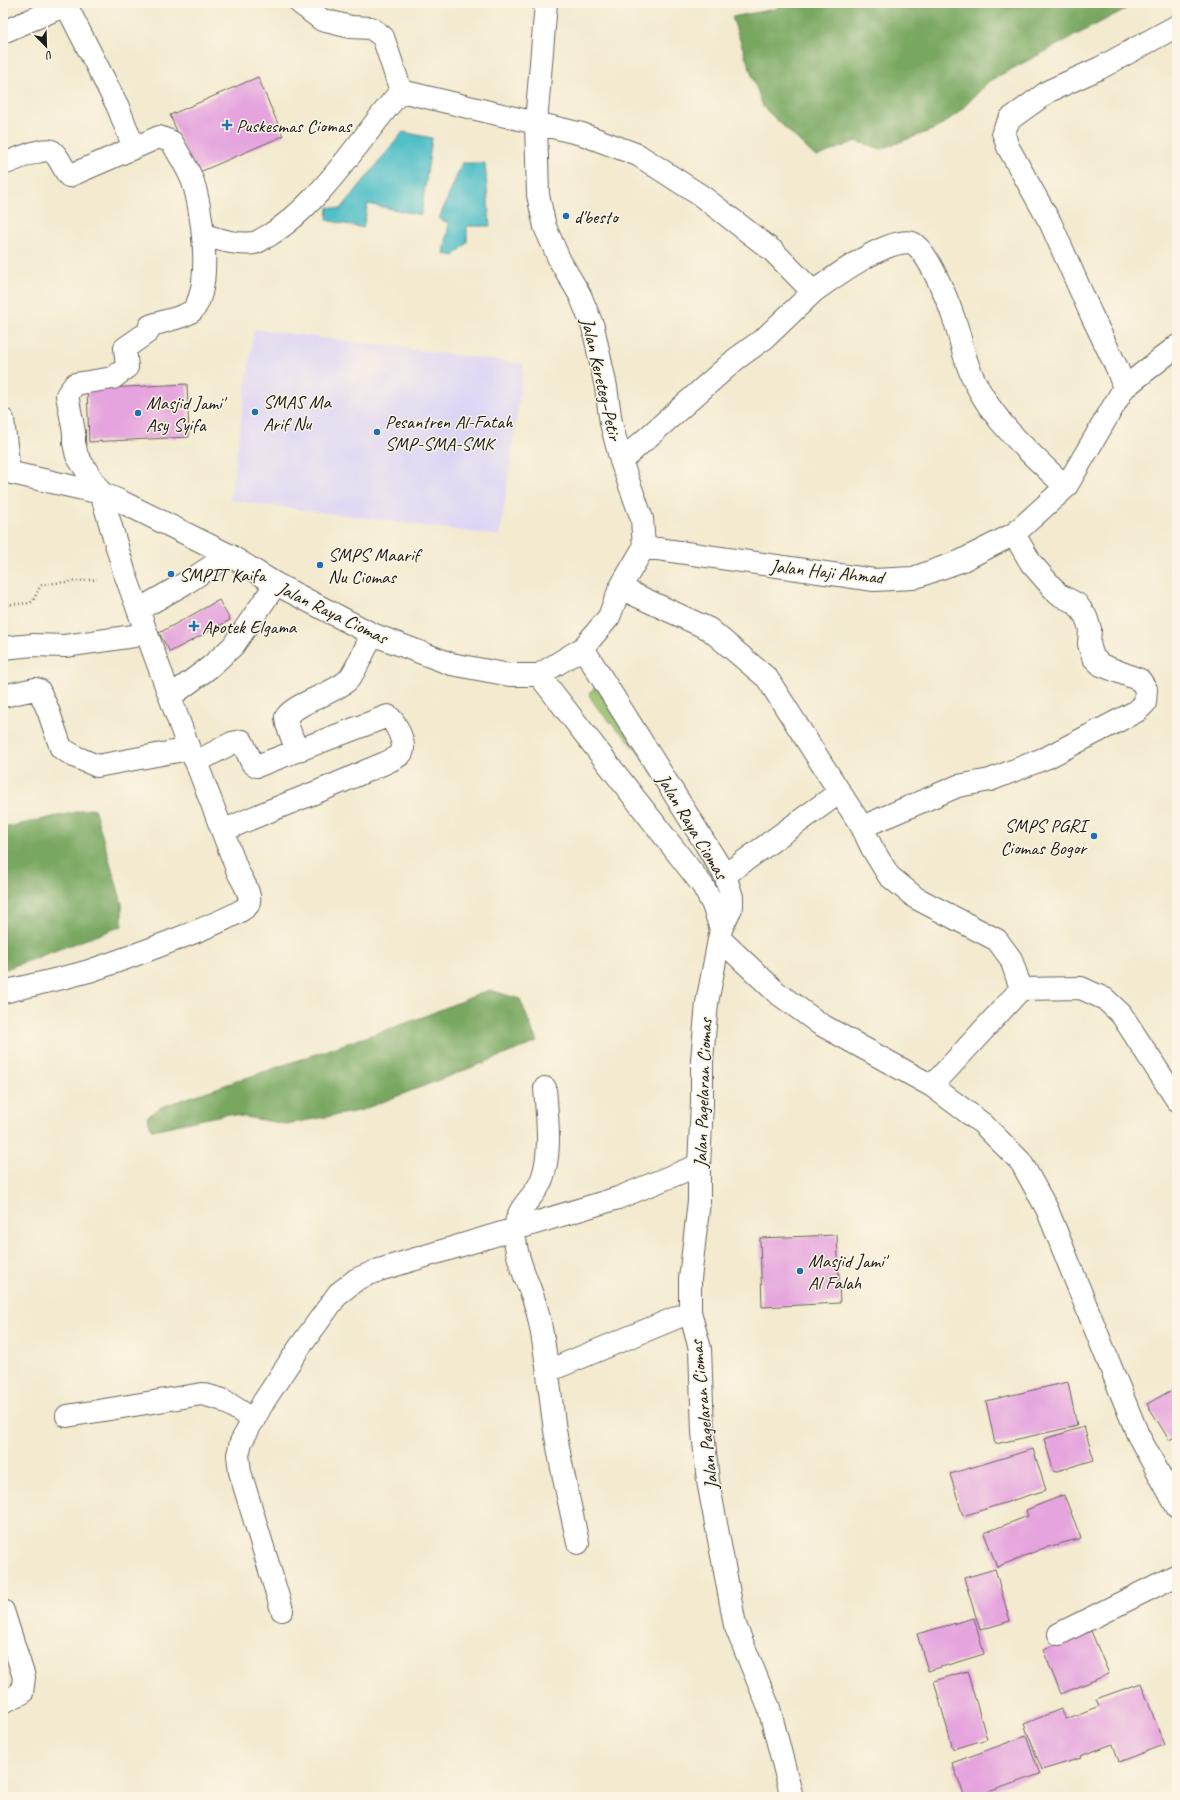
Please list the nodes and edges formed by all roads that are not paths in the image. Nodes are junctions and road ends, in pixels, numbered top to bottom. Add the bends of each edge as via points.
1 (300, 3) edge
2 (546, 3) edge
3 (1177, 26) edge
4 (3, 32) edge
5 (401, 91) junction
6 (536, 123) junction
7 (134, 148) junction
8 (3, 164) edge
9 (204, 235) junction
10 (813, 292) junction
11 (1177, 346) edge
12 (1124, 388) junction
13 (3, 420) edge
14 (621, 461) junction
15 (6, 471) edge
16 (1066, 487) junction
17 (101, 493) junction
18 (1014, 534) junction
19 (644, 547) junction
20 (229, 555) junction
21 (276, 584) junction
22 (620, 588) junction
23 (142, 619) junction
24 (372, 634) junction
25 (3, 648) edge
26 (583, 648) junction
27 (539, 675) junction
28 (3, 696) edge
29 (171, 696) junction
30 (297, 751) junction
31 (192, 756) junction
32 (840, 792) junction
33 (862, 827) junction
34 (223, 831) junction
35 (726, 875) junction
36 (721, 934) junction
37 (1021, 989) junction
38 (3, 992) edge
39 (932, 1086) junction
40 (545, 1088) dead end
41 (1177, 1100) edge
42 (698, 1165) junction
43 (515, 1228) junction
44 (690, 1312) junction
45 (548, 1371) junction
46 (67, 1416) dead end
47 (254, 1420) junction
48 (1177, 1507) edge
49 (578, 1543) dead end
50 (1177, 1575) edge
51 (282, 1610) dead end
52 (3, 1611) edge
53 (1059, 1634) dead end
54 (3, 1702) edge
55 (792, 1797) edge

1 - 5 street via 322,20 350,27 371,28 383,37
2 - 6 street, Jalan Kereteg–Petir
3 - 12 street via 1100,68 1049,91 1010,119 1003,132 1008,147 1050,224
4 - 7 street via 66,5 118,107
5 - 6 street
5 - 9 street via 320,190 283,227 256,243 236,244
6 - 10 street via 582,134 638,155 703,197 773,251
6 - 14 street, Jalan Kereteg–Petir via 538,195 545,226 593,327 611,423
7 - 8 street via 69,176 53,152 48,150 41,150
7 - 9 street via 159,137 172,142 192,180
9 - 17 street via 203,278 198,300 192,310 183,316 150,326 148,332 125,348 126,367 113,378 75,384 67,395 77,456
10 - 14 street via 765,338 736,359
10 - 16 street via 849,266 883,249 904,243 912,243 920,248 945,294 977,390 1016,440
11 - 12 street, Jalan Haji Ahmad
12 - 16 street, Jalan Haji Ahmad
13 - 15 street
14 - 19 street, Jalan Kereteg–Petir via 642,519
15 - 17 street, Jalan Raya Ciomas
16 - 18 street, Jalan Haji Ahmad
17 - 20 street, Jalan Raya Ciomas
17 - 23 street via 125,574
18 - 19 street, Jalan Haji Ahmad via 962,561 914,578 874,580
18 - 33 street via 1031,563 1058,594 1077,604 1086,617 1093,658 1102,665 1140,680 1146,689 1145,702 1137,711 1048,757 990,780 951,789
19 - 22 street
20 - 21 street, Jalan Raya Ciomas
20 - 23 street via 189,581
21 - 24 street, Jalan Raya Ciomas
21 - 29 street via 233,646
22 - 26 street via 609,617
22 - 32 street via 709,629 767,678
23 - 25 street via 134,636 65,646 33,645
23 - 29 street
24 - 27 street, Jalan Raya Ciomas via 451,664 510,675
24 - 30 street via 349,679 336,690 289,713 286,717
26 - 27 street
26 - 35 street, Jalan Raya Ciomas
27 - 36 street, Jalan Raya Ciomas via 703,886 713,905
28 - 31 street via 39,690 61,748 97,766
29 - 31 street
30 - 31 street via 257,766 252,763 242,742
30 - 34 street via 388,716 395,725 404,750 401,755 337,784
31 - 34 street
32 - 33 street
32 - 35 street
33 - 37 street via 889,876 916,898 996,940 1011,959
34 - 38 street via 247,889 250,901 247,907 226,919 132,956 87,971
35 - 36 street, Jalan Raya Ciomas via 732,906
36 - 39 street via 776,992 820,1024
36 - 42 street, Jalan Pagelaran Ciomas via 707,1003
37 - 39 street
37 - 41 street via 1081,988 1105,999 1121,1014
39 - 48 street via 983,1124 1020,1162 1047,1210 1138,1435
40 - 43 street via 548,1142 542,1180 520,1212
42 - 43 street via 618,1198
42 - 44 street, Jalan Pagelaran Ciomas via 700,1201 690,1278
43 - 45 street via 516,1247 537,1311
43 - 47 street via 357,1279 338,1294 299,1348
44 - 45 street
44 - 55 street, Jalan Pagelaran Ciomas via 700,1349 703,1432 708,1481 735,1625 769,1708
45 - 49 street via 560,1462
46 - 47 street via 202,1394 223,1400
47 - 51 street via 241,1442 238,1455 240,1472
50 - 53 street
52 - 54 street via 24,1677 22,1693

